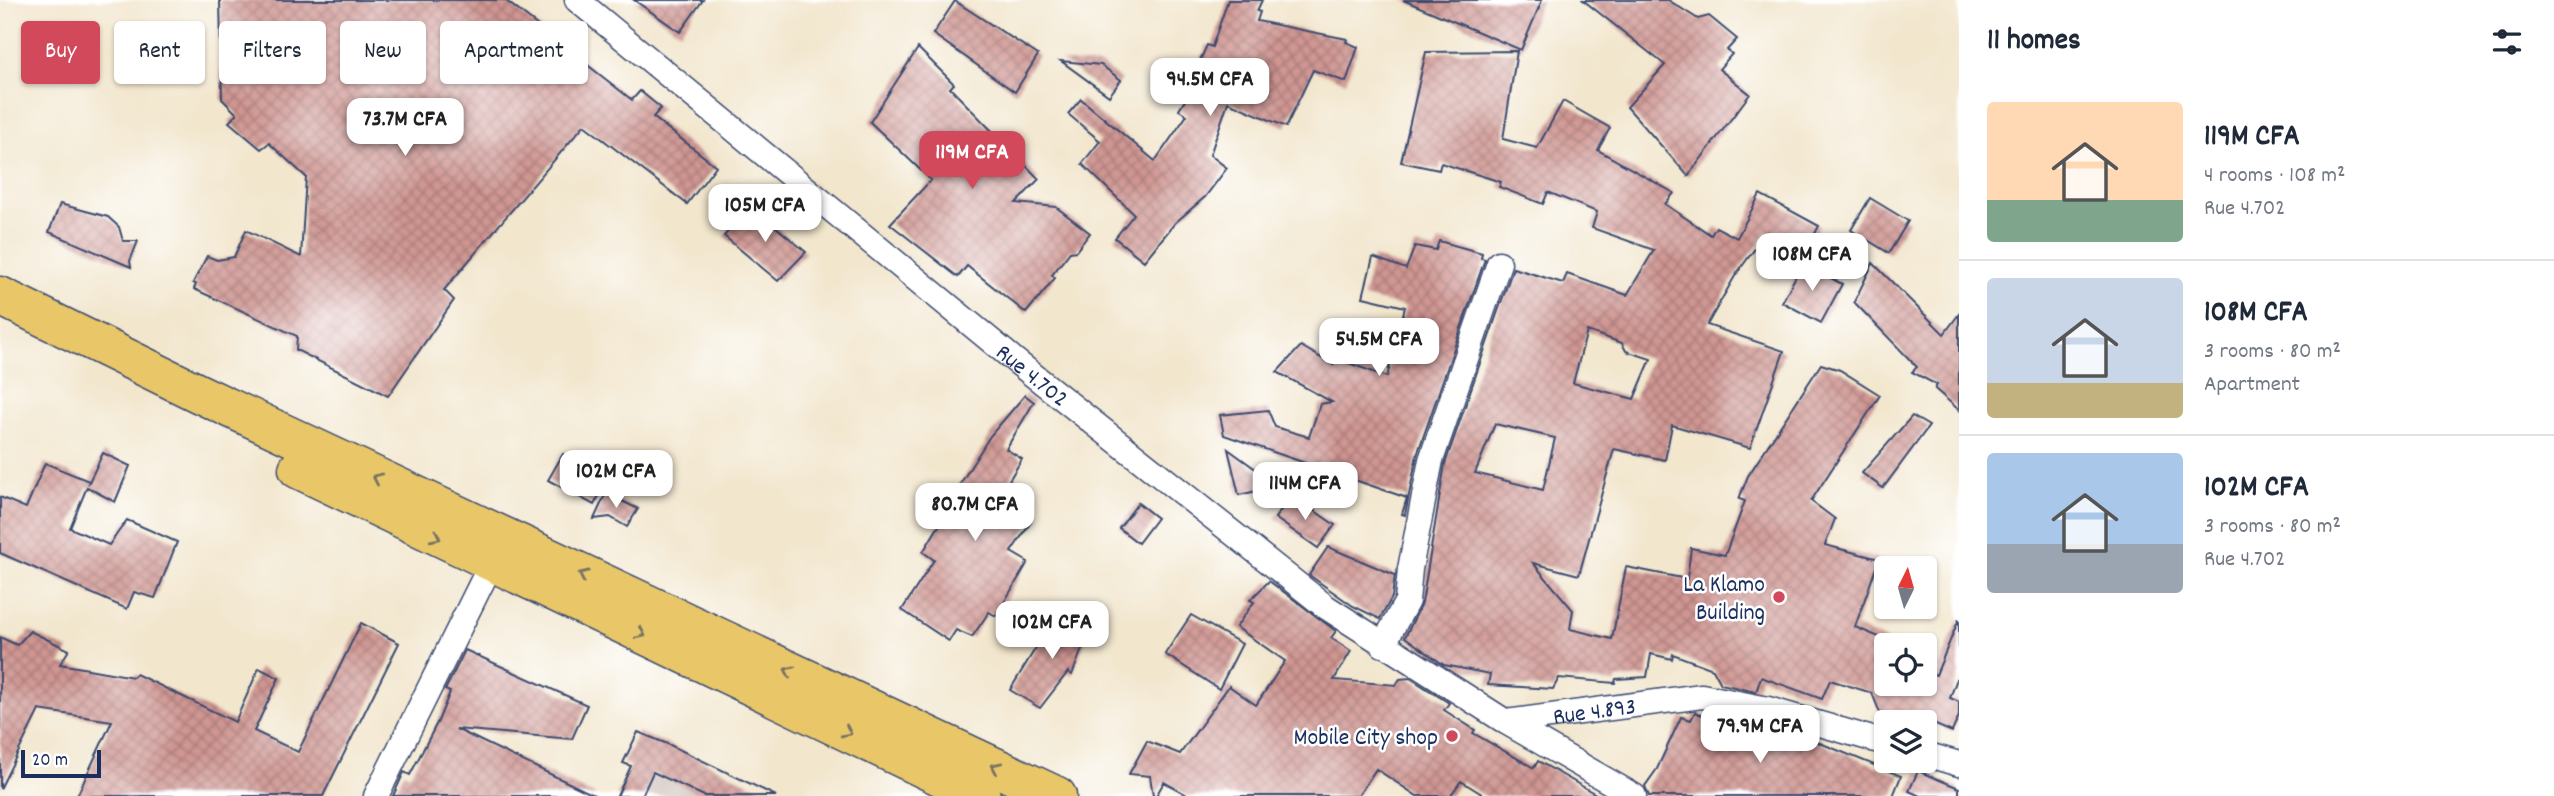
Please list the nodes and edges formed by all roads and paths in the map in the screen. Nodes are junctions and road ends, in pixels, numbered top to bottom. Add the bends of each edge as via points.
1 (577, 0) edge
2 (1499, 262) dead end
3 (0, 296) edge
4 (0, 324) edge
5 (491, 564) junction
6 (1383, 645) junction
7 (719, 654) junction
8 (1506, 722) junction
9 (1874, 740) edge
10 (1937, 758) edge
11 (1959, 764) edge
12 (376, 796) edge
13 (981, 796) edge
14 (1057, 796) edge
15 (1634, 796) edge

1 - 6 street, Rue 4.702 via 1017,363 1326,607
2 - 6 street via 1431,460 1407,601
7 -> 3 highway
4 -> 5 highway
5 -> 7 highway
5 - 12 street
6 - 8 street, Rue 4.702
7 -> 13 highway
14 -> 7 highway
8 - 9 street, Rue 4.893 via 1703,696
8 - 15 street, Rue 4.702
10 - 11 street

